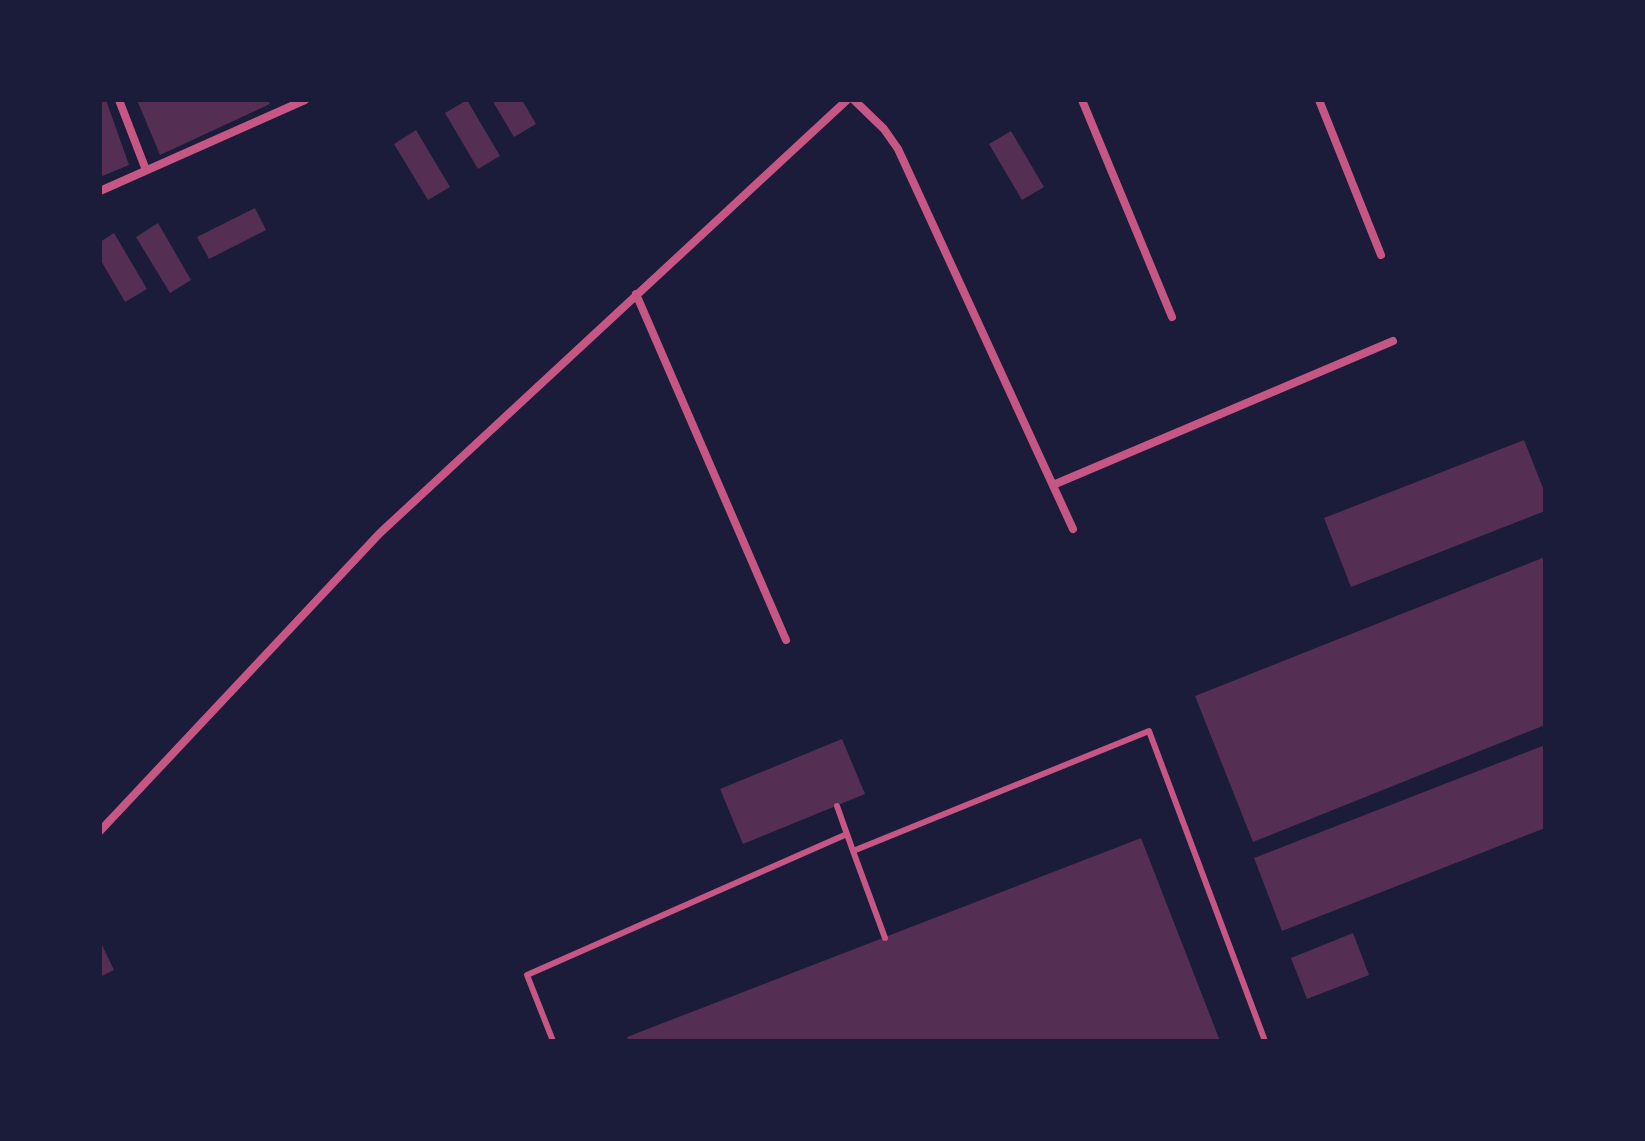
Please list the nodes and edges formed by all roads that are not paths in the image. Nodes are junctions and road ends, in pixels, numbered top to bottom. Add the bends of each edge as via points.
1 (119, 100) edge
2 (305, 100) edge
3 (847, 100) edge
4 (854, 100) edge
5 (1082, 100) edge
6 (1319, 100) edge
7 (285, 104) edge
8 (146, 170) junction
9 (100, 191) edge
10 (1381, 255) dead end
11 (636, 294) junction
12 (1172, 317) dead end
13 (1393, 341) dead end
14 (1053, 485) junction
15 (1073, 529) dead end
16 (786, 640) dead end
17 (837, 806) dead end
18 (100, 831) edge
19 (847, 834) junction
20 (853, 851) junction
21 (885, 938) dead end
22 (553, 1041) edge
23 (1265, 1041) edge

1 - 8 street
2 - 7 street
3 - 11 street
4 - 14 street via 898,149
5 - 12 street
6 - 10 street
7 - 8 street
8 - 9 street
11 - 16 street
11 - 18 street via 380,533
13 - 14 street
14 - 15 street
17 - 19 lane
19 - 20 lane
19 - 22 lane via 527,975
20 - 21 lane
20 - 23 lane via 1149,731

